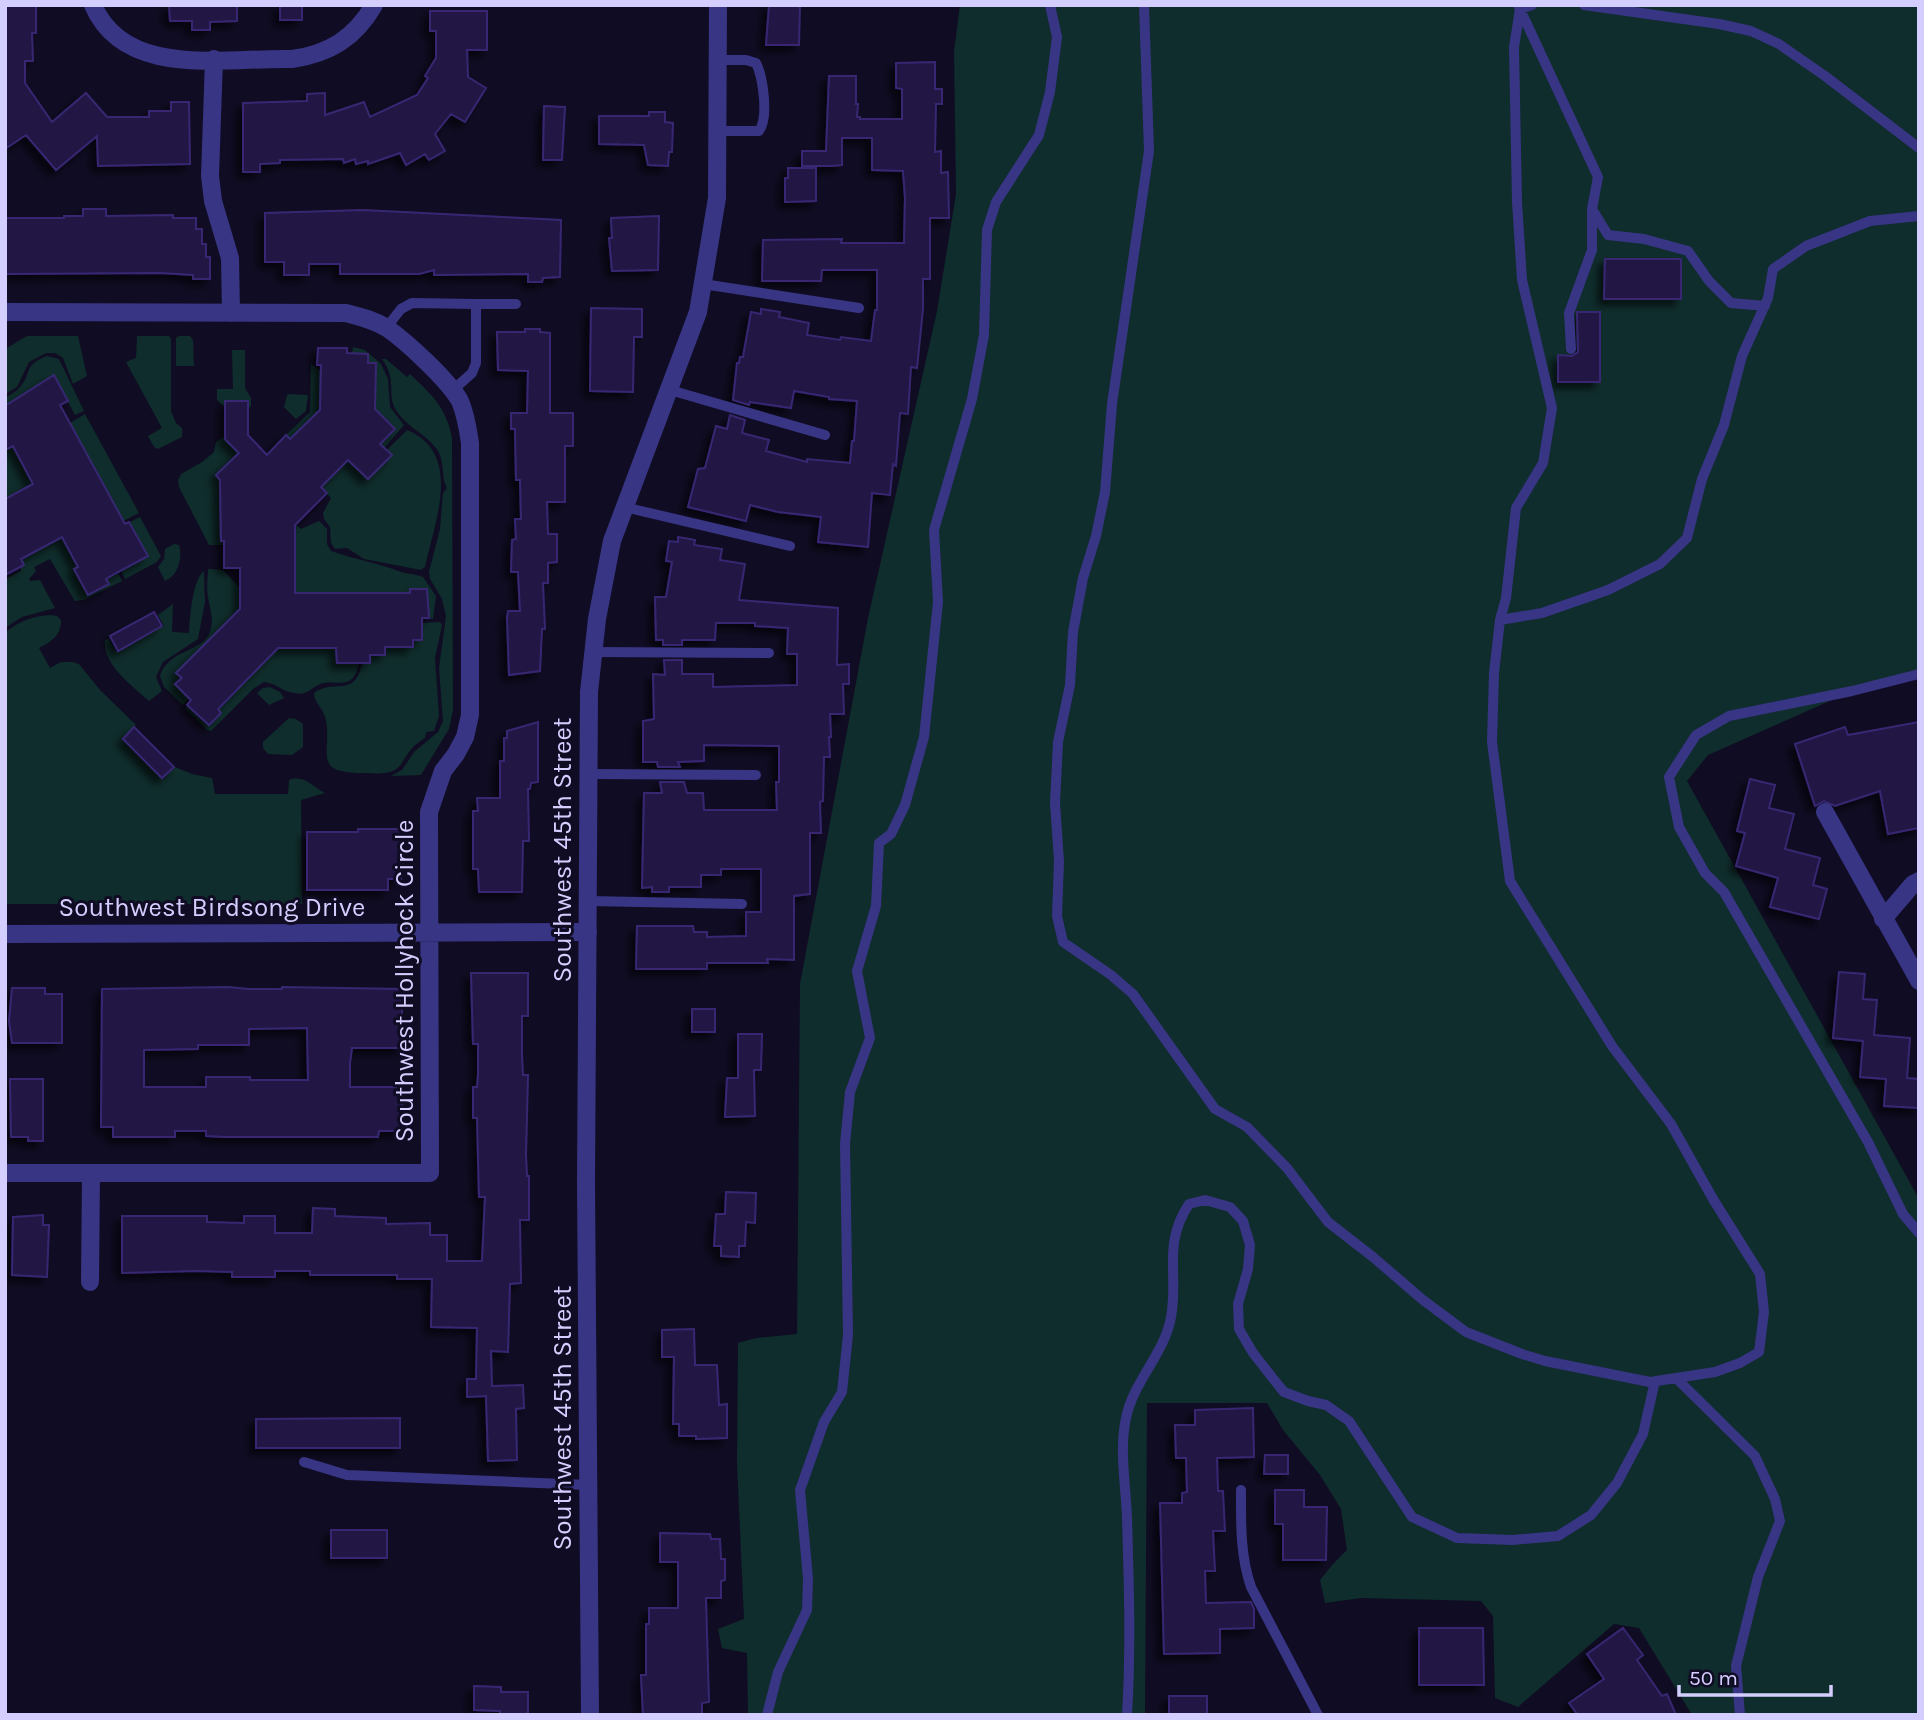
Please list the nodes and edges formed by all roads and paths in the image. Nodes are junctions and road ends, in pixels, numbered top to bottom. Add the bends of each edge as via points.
1 (93, 5) edge
2 (374, 5) edge
3 (718, 5) edge
4 (1050, 5) edge
5 (1144, 5) edge
6 (1532, 5) edge
7 (1584, 5) edge
8 (1519, 7) edge
9 (214, 59) junction
10 (718, 60) junction
11 (718, 131) junction
12 (1919, 148) edge
13 (1592, 209) junction
14 (1919, 216) edge
15 (703, 284) junction
16 (476, 304) junction
17 (516, 304) dead end
18 (1765, 306) junction
19 (859, 308) dead end
20 (5, 312) edge
21 (231, 313) junction
22 (386, 328) junction
23 (1571, 349) dead end
24 (453, 390) junction
25 (670, 390) junction
26 (825, 435) dead end
27 (624, 507) junction
28 (790, 546) dead end
29 (1500, 620) junction
30 (593, 652) junction
31 (769, 653) dead end
32 (1919, 674) edge
33 (589, 774) junction
34 (756, 775) dead end
35 (1825, 812) dead end
36 (1919, 881) edge
37 (588, 901) junction
38 (742, 904) dead end
39 (1883, 919) junction
40 (430, 932) junction
41 (588, 932) junction
42 (5, 934) edge
43 (1919, 981) edge
44 (5, 1172) edge
45 (91, 1173) junction
46 (1919, 1233) edge
47 (90, 1282) dead end
48 (1676, 1378) junction
49 (1656, 1381) junction
50 (304, 1462) dead end
51 (588, 1485) junction
52 (1241, 1490) dead end
53 (590, 1715) edge
54 (767, 1715) edge
55 (1127, 1715) edge
56 (1318, 1715) edge
57 (1740, 1715) edge

1 - 9 street via 108,29 145,54
2 - 9 street via 348,39 312,56
3 - 10 street, Southwest 45th Street
4 - 54 lane via 1057,37 1050,92 1039,135 996,202 987,230 984,335 972,399 934,530 938,602 924,737 905,805 891,834 879,843 876,906 857,971 870,1038 849,1092 845,1144 849,1312 842,1392 824,1422 800,1490 807,1610 778,1672
5 - 49 lane via 1147,164 1112,404 1105,492 1076,619 1070,685 1058,742 1057,916 1063,942 1133,995 1215,1109 1247,1127 1287,1168 1328,1222 1433,1308 1466,1332 1522,1354
6 - 8 lane
7 - 12 lane via 1751,31 1814,68
8 - 13 lane via 1598,177
8 - 29 lane via 1514,47 1522,280 1552,408 1543,463 1516,508
9 - 21 street via 211,176 213,201 230,258
10 - 11 street, Southwest 45th Street
10 - 11 lane via 756,63 764,111 759,131
11 - 15 street, Southwest 45th Street via 717,198
13 - 18 lane via 1608,235 1688,250 1731,303
13 - 23 lane via 1592,250 1569,313
14 - 18 lane via 1870,220 1806,246 1773,269
15 - 19 lane
15 - 25 street, Southwest 45th Street via 698,312
16 - 17 lane
16 - 22 lane via 412,303
16 - 24 lane via 476,363
18 - 29 lane via 1742,356 1687,538 1660,564 1608,590 1542,613
20 - 21 street, Southwest Hollyhock Circle
21 - 22 street, Southwest Hollyhock Circle via 346,313
22 - 24 street, Southwest Hollyhock Circle
24 - 40 street, Southwest Hollyhock Circle via 468,424 470,443 470,715 465,737 443,771 429,812
25 - 26 lane
25 - 27 street, Southwest 45th Street
27 - 28 lane
27 - 30 street, Southwest 45th Street via 612,541
29 - 48 lane via 1492,742 1510,881 1612,1046 1671,1125 1760,1274 1764,1312 1759,1352 1715,1372
30 - 31 lane
30 - 33 street, Southwest 45th Street
32 - 46 lane via 1729,716 1696,735 1669,777 1679,827 1705,873 1731,903 1861,1130 1903,1214
33 - 34 lane
33 - 37 street, Southwest 45th Street
35 - 39 street
36 - 39 street
37 - 38 lane
37 - 41 street, Southwest 45th Street
39 - 43 street
40 - 41 street, Southwest Birdsong Drive
40 - 42 street, Southwest Birdsong Drive
40 - 45 street, Southwest Hollyhock Circle via 430,1173
41 - 51 street, Southwest 45th Street
44 - 45 street, Southwest Hollyhock Circle
45 - 47 street
48 - 49 lane
48 - 57 lane via 1755,1456 1780,1521 1758,1577 1736,1666
49 - 55 lane via 1643,1434 1617,1483 1591,1514 1558,1536 1513,1541 1457,1538 1412,1517 1349,1421 1326,1405 1284,1392 1271,1376 1240,1329 1238,1304 1250,1245 1243,1221 1230,1207 1205,1200 1189,1204 1172,1241 1171,1318 1136,1390 1122,1445 1131,1647
50 - 51 lane via 347,1475
51 - 53 street, Southwest 45th Street
52 - 56 lane via 1241,1548 1251,1587

